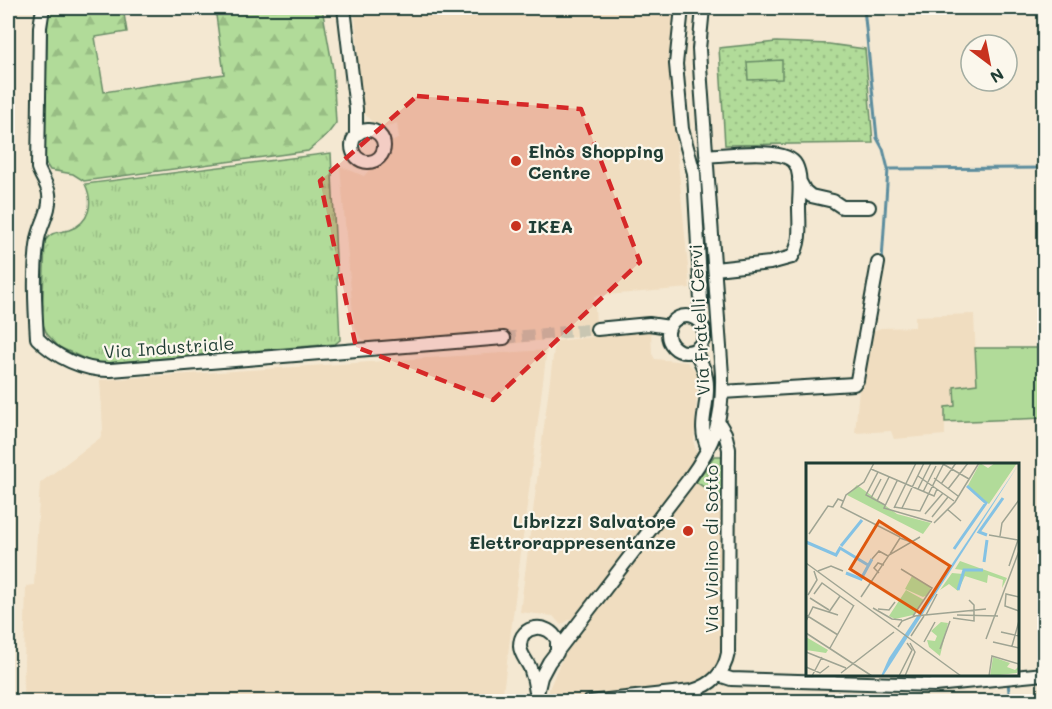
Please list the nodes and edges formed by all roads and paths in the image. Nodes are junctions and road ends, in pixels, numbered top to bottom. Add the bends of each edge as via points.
1 (43, 8) edge
2 (344, 8) edge
3 (682, 8) edge
4 (703, 8) edge
5 (356, 109) junction
6 (371, 130) junction
7 (356, 135) junction
8 (707, 156) junction
9 (799, 179) junction
10 (869, 207) dead end
11 (878, 263) dead end
12 (715, 269) junction
13 (696, 319) junction
14 (669, 327) junction
15 (597, 329) tunnel mouth
16 (504, 338) tunnel mouth
17 (694, 350) junction
18 (723, 392) junction
19 (719, 423) junction
20 (708, 448) junction
21 (579, 621) junction
22 (555, 635) junction
23 (553, 658) junction
24 (526, 660) junction
25 (1044, 674) edge
26 (719, 675) junction
27 (536, 697) edge
28 (589, 702) edge

1 - 16 street, Via Industriale via 38,168 49,196 38,240 35,301 37,338 47,349 98,371
2 - 5 street
3 - 13 street via 676,64 682,129 694,172 700,281
4 - 8 street, Via Fratelli Cervi via 699,49
5 - 6 street
5 - 7 street
6 - 7 street
6 - 7 street via 384,143 382,153 374,160 364,161 354,154 352,142
8 - 9 street via 778,154 793,160
8 - 12 street, Via Fratelli Cervi
9 - 10 street via 811,196 842,207
9 - 12 street via 799,239 792,257
11 - 18 street via 856,382
12 - 18 street, Via Fratelli Cervi
13 - 14 street via 680,316
13 - 17 street via 704,335
14 - 15 street via 649,324
14 - 17 street via 668,338 674,347
17 - 20 street via 707,383 702,433
18 - 19 street, Via Fratelli Cervi
19 - 20 street, Via Fratelli Cervi
19 - 26 street, Via Violino di Sotto via 729,449 728,653
20 - 21 street, Via Fratelli Cervi via 689,479
21 - 22 street, Via Fratelli Cervi via 564,634
21 - 23 street, Via Fratelli Cervi
22 - 23 street, Via Fratelli Cervi via 559,644
22 - 24 street, Via Fratelli Cervi via 543,627 526,632 520,649
23 - 24 street via 537,665
23 - 27 street, Via Fratelli Cervi via 541,677
24 - 27 street, Via Fratelli Cervi
25 - 26 street via 935,685 737,679
26 - 28 street via 692,691

